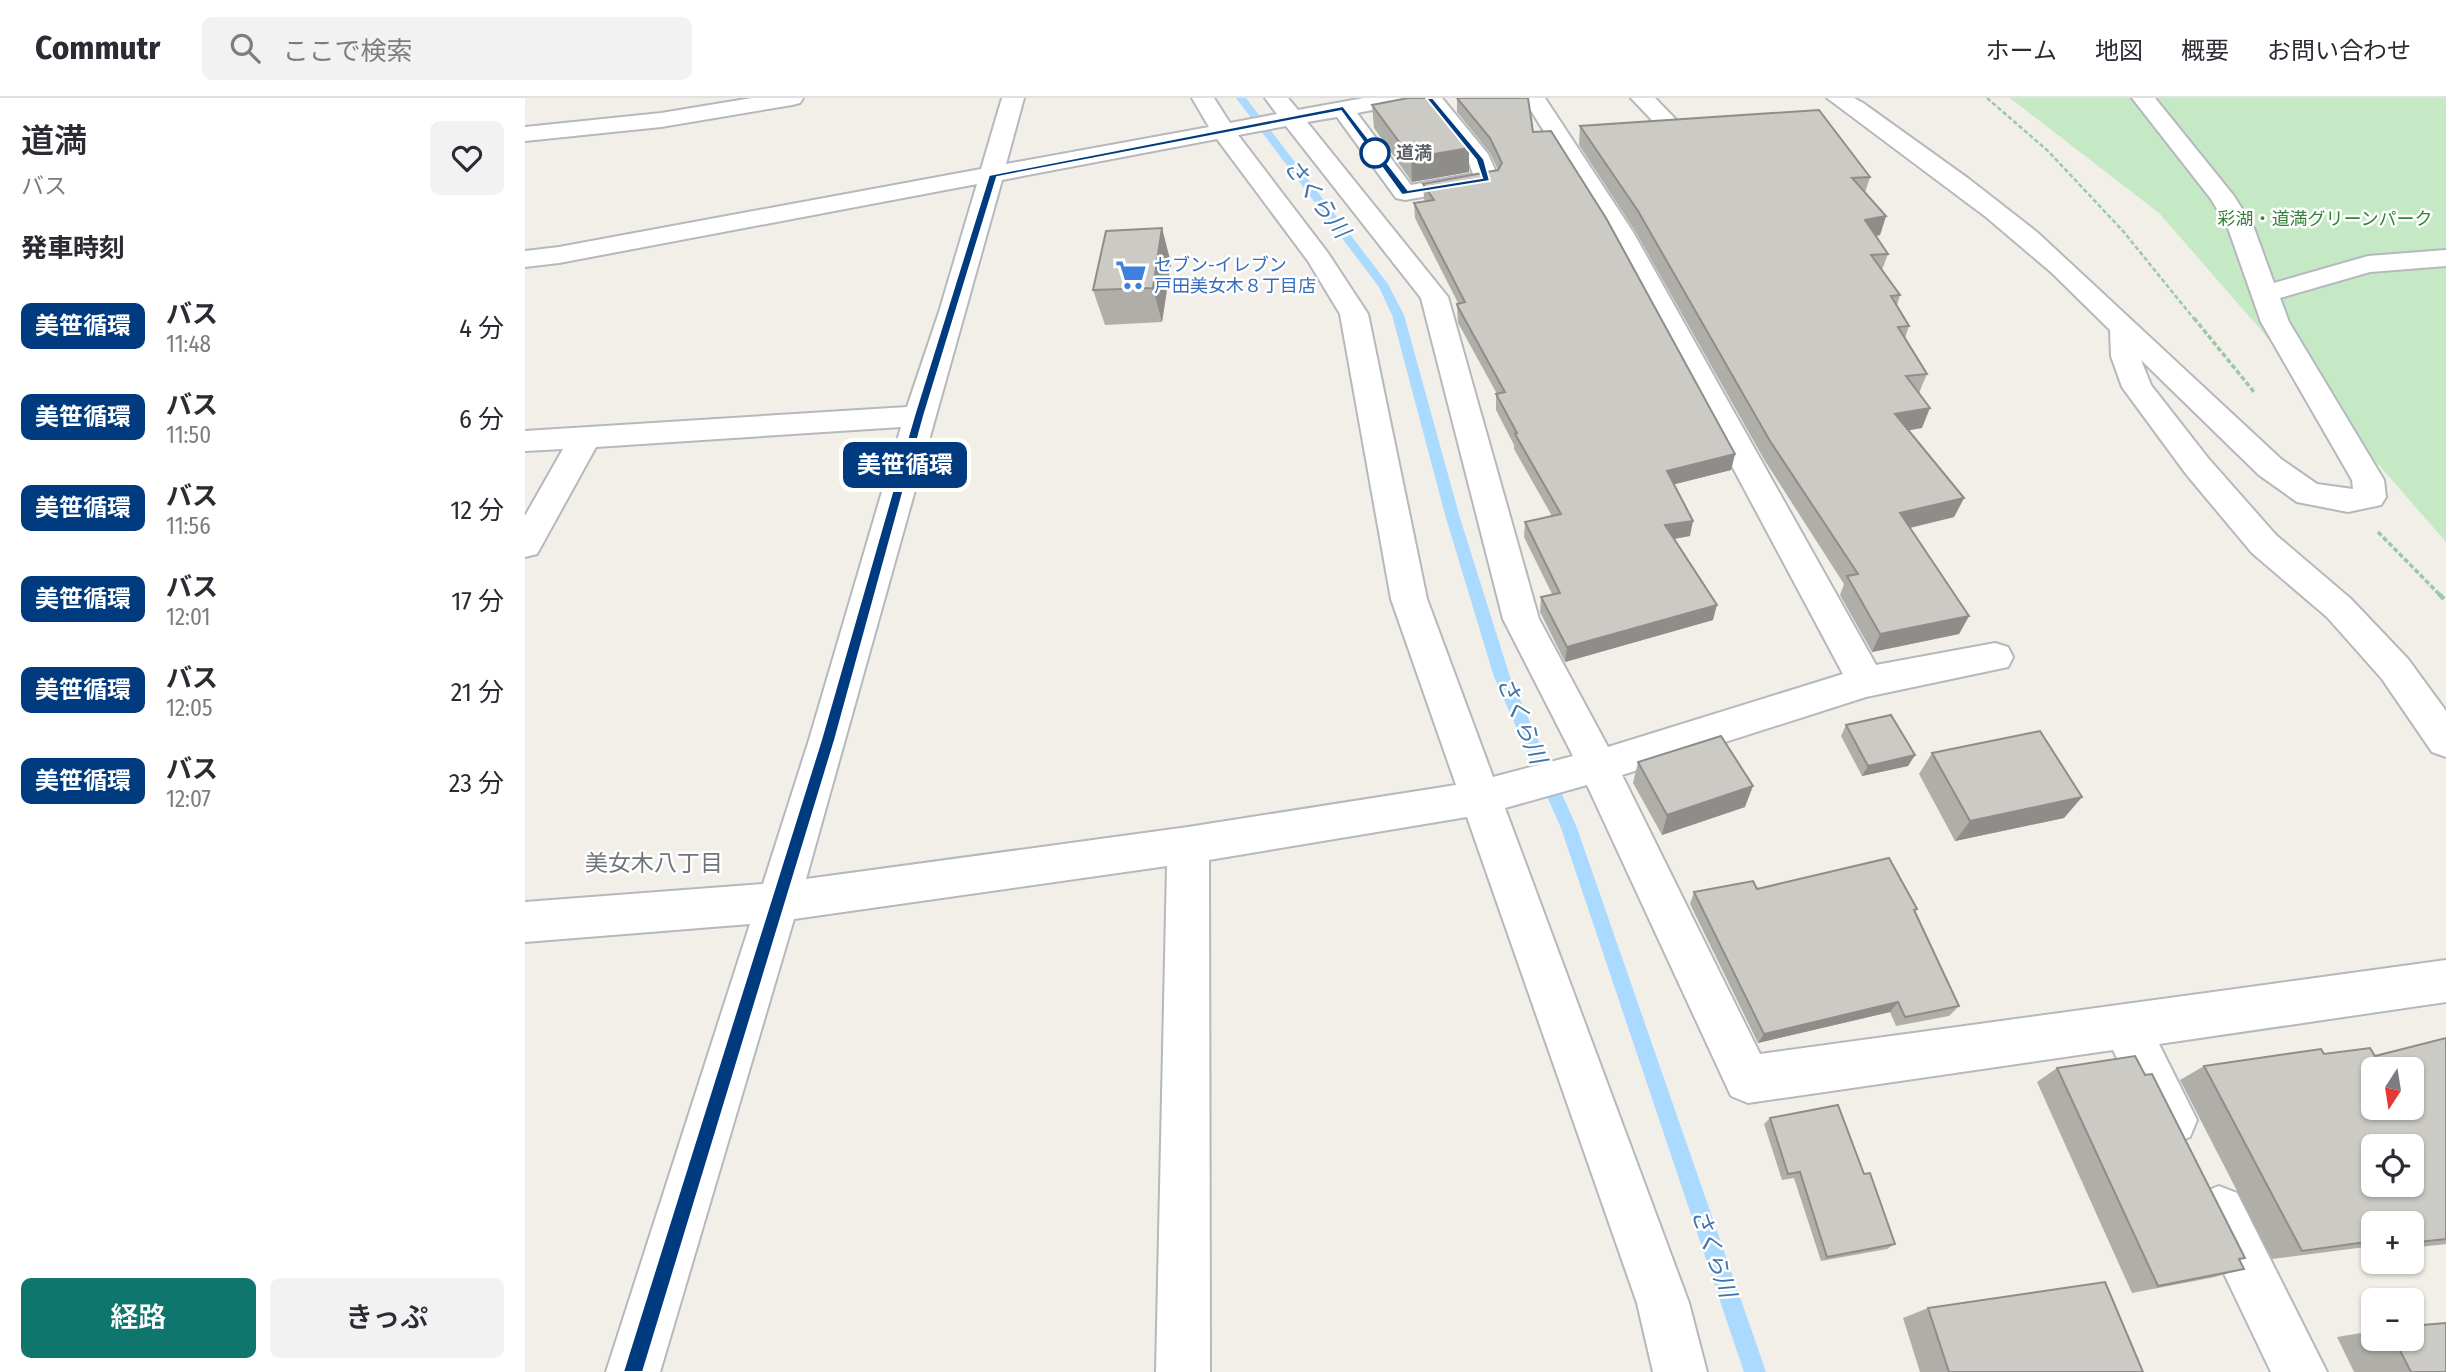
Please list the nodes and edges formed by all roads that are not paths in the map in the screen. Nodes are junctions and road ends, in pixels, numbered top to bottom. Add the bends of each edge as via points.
1 (792, 98) edge
2 (1013, 98) edge
3 (1203, 98) edge
4 (1400, 98) edge
5 (1430, 98) edge
6 (1534, 98) edge
7 (1642, 98) edge
8 (1838, 98) edge
9 (2143, 98) edge
10 (1343, 108) junction
11 (1283, 112) edge
12 (1232, 129) junction
13 (1675, 131) edge
14 (525, 134) edge
15 (993, 175) junction
16 (2446, 258) edge
17 (525, 259) edge
18 (2266, 294) junction
19 (2124, 328) junction
20 (919, 416) junction
21 (586, 436) junction
22 (525, 441) edge
23 (525, 545) edge
24 (1996, 657) dead end
25 (1866, 682) junction
26 (2446, 741) edge
27 (1589, 769) junction
28 (1494, 795) junction
29 (1188, 845) junction
30 (778, 902) junction
31 (525, 922) edge
32 (2446, 981) edge
33 (2125, 1025) junction
34 (633, 1372) edge
35 (1183, 1372) edge
36 (1680, 1372) edge
37 (2300, 1372) edge

1 - 14 street via 660,120
2 - 15 street
3 - 12 street
4 - 10 street
5 - 10 street via 1480,159 1487,180 1405,193
6 - 25 street via 1620,232
7 - 13 street
8 - 19 street via 1983,202 2082,283
9 - 18 street via 2222,196 2241,228
10 - 11 street
11 - 12 street
11 - 27 street via 1435,298 1521,619
12 - 15 street
12 - 28 street via 1334,277 1354,314 1409,598
15 - 17 street
15 - 20 street
16 - 18 street via 2368,264
18 - 19 street via 2275,322 2368,480 2369,497 2348,501 2308,494 2270,467
19 - 26 street via 2125,356 2137,387 2197,467 2264,544 2339,608 2395,669
20 - 21 street
20 - 30 street
21 - 22 street
21 - 23 street
24 - 25 street
25 - 27 street
27 - 28 street
27 - 33 street via 1748,1079
28 - 29 street
28 - 36 street via 1663,1303
29 - 30 street
29 - 35 street
30 - 31 street
30 - 34 street
32 - 33 street
33 - 37 street

